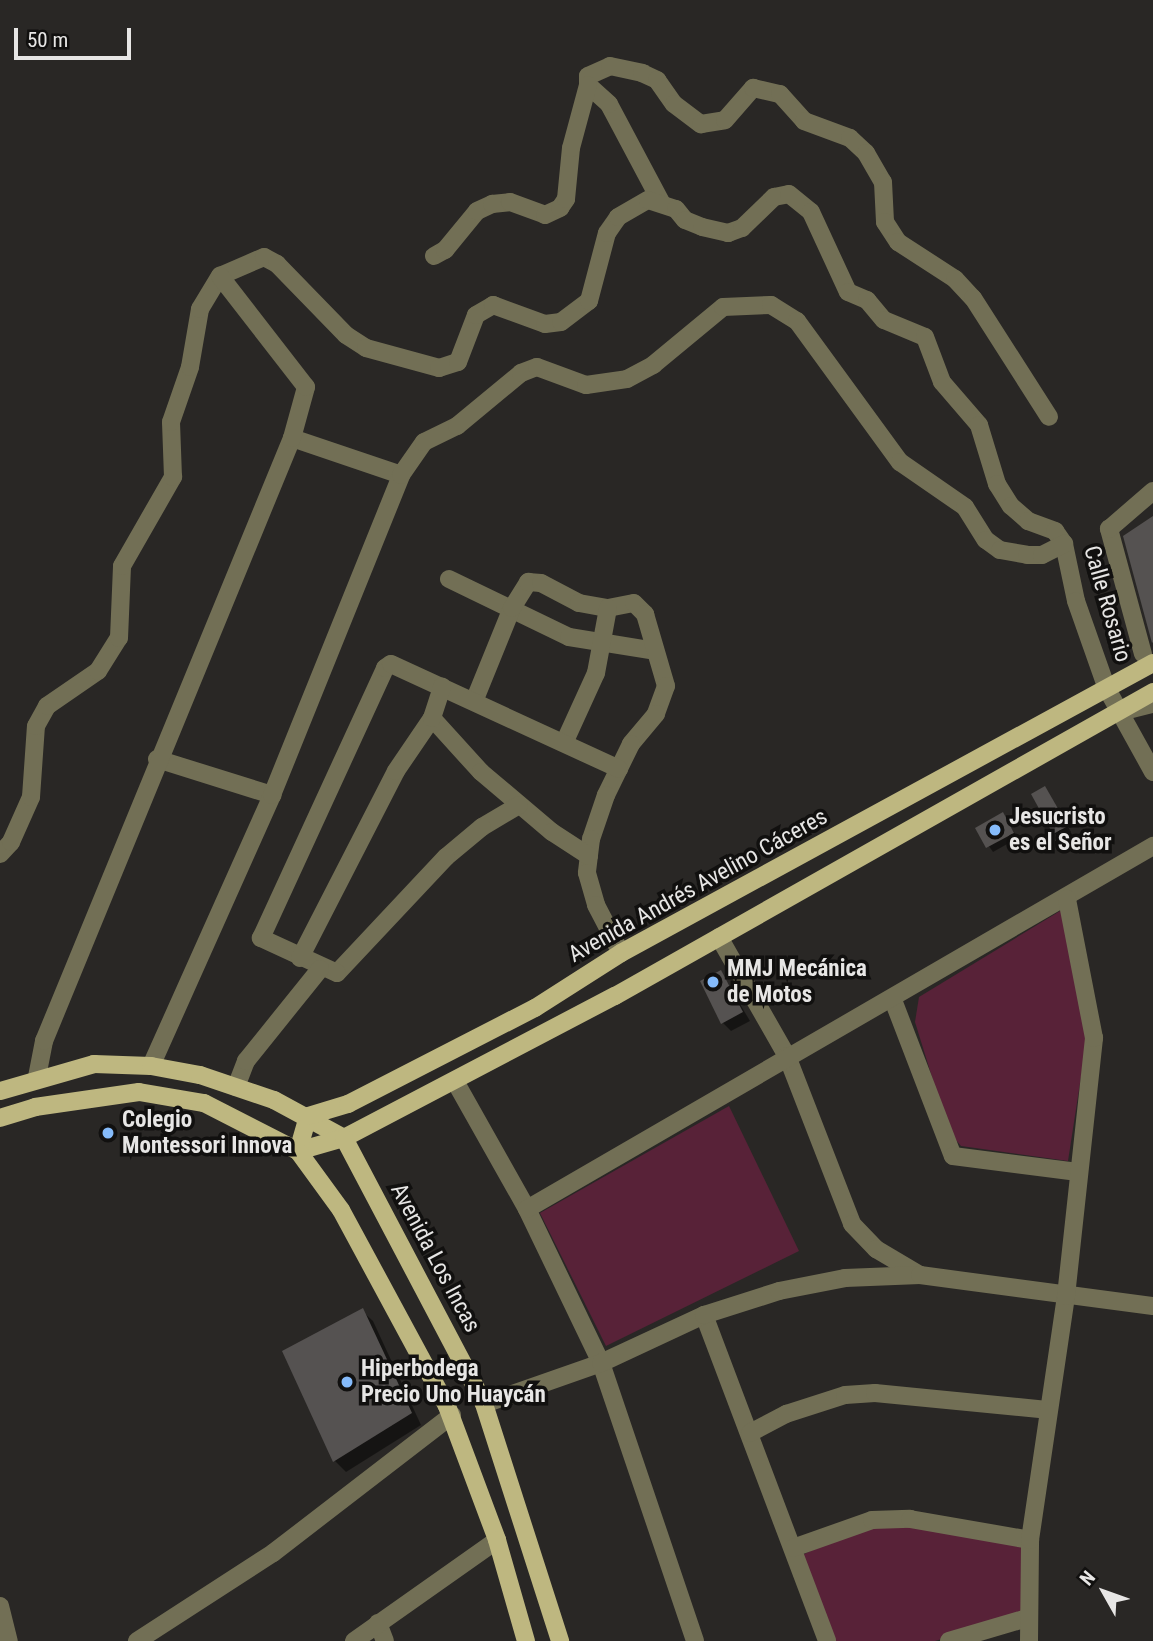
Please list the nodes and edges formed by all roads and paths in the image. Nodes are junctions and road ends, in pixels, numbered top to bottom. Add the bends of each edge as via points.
1 (589, 85) junction
2 (661, 202) junction
3 (434, 256) dead end
4 (220, 276) junction
5 (1049, 417) dead end
6 (292, 438) junction
7 (401, 475) junction
8 (1153, 491) edge
9 (1065, 544) junction
10 (449, 579) dead end
11 (512, 608) junction
12 (608, 608) junction
13 (605, 646) junction
14 (655, 651) junction
15 (1150, 654) edge
16 (442, 687) junction
17 (1107, 689) junction
18 (1153, 692) edge
19 (475, 699) junction
20 (1153, 704) edge
21 (1121, 712) junction
22 (432, 718) junction
23 (565, 741) junction
24 (157, 759) junction
25 (619, 769) junction
26 (1153, 772) edge
27 (272, 795) junction
28 (519, 805) junction
29 (880, 814) junction
30 (895, 838) junction
31 (1153, 846) edge
32 (0, 854) edge
33 (589, 856) junction
34 (1067, 899) junction
35 (719, 937) junction
36 (621, 953) junction
37 (300, 958) junction
38 (320, 969) junction
39 (893, 1000) junction
40 (535, 1008) junction
41 (547, 1033) junction
42 (787, 1056) junction
43 (151, 1066) junction
44 (37, 1077) junction
45 (456, 1083) junction
46 (236, 1087) junction
47 (0, 1091) edge
48 (308, 1116) junction
49 (0, 1118) edge
50 (344, 1138) junction
51 (298, 1151) junction
52 (1077, 1172) junction
53 (527, 1209) junction
54 (920, 1275) junction
55 (1066, 1296) junction
56 (1153, 1306) edge
57 (704, 1315) junction
58 (601, 1363) junction
59 (484, 1404) junction
60 (1047, 1410) junction
61 (452, 1416) junction
62 (750, 1433) junction
63 (497, 1540) junction
64 (1030, 1540) junction
65 (793, 1548) junction
66 (0, 1606) edge
67 (1027, 1618) junction
68 (378, 1623) junction
69 (9, 1641) edge
70 (137, 1641) edge
71 (354, 1641) edge
72 (385, 1641) edge
73 (526, 1641) edge
74 (560, 1641) edge
75 (695, 1641) edge
76 (827, 1641) edge
77 (949, 1641) edge
78 (1029, 1641) edge

1 - 2 street via 609,104
1 - 3 street via 571,148 566,199 560,208 545,215 510,202 492,204 477,212 445,250
1 - 5 street via 588,76 610,66 642,74 657,80 674,104 701,124 725,120 753,88 766,87 796,107 804,121 850,138 883,183 885,222 898,242 955,279 973,298
2 - 4 street via 648,200 618,216 607,233 589,301 561,322 545,324 493,305 476,315 458,362 439,368 419,366 346,335 277,264 264,257
2 - 9 street, Calle Rosario via 685,220 728,233 742,228 774,197 789,194 800,200 818,224 848,292 867,300 884,320 925,337 942,383 979,425 997,484 1011,506 1028,521 1055,531
4 - 6 street via 306,387
4 - 32 street via 200,309 190,367 171,422 173,477 122,566 119,638 98,671 47,706 36,726 30,797 11,842
6 - 7 street
6 - 24 street
7 - 9 street via 424,442 457,426 521,373 537,367 586,385 627,379 653,365 723,307 771,305 797,321 900,462 965,508 986,540 1000,550 1027,555 1042,555
7 - 27 street
8 - 15 street via 1109,530
9 - 17 street, Calle Rosario via 1076,601
10 - 11 street
11 - 12 street via 528,582 541,583 579,603
11 - 13 street via 569,637
11 - 19 street
12 - 13 street
12 - 14 street via 635,603 640,607
13 - 14 street
13 - 23 street
14 - 25 street via 666,686 663,700
15 - 17 main road, Avenida Andrés Avelino Cáceres
16 - 19 street
16 - 22 street
16 - 37 street via 402,666 385,668 263,928 261,938 270,946
17 - 21 street, Calle Rosario
17 - 29 main road, Avenida Andrés Avelino Cáceres
18 - 21 main road
19 - 23 street
20 - 21 street
21 - 26 street
21 - 30 main road
22 - 28 street via 481,772
22 - 37 street via 396,771
23 - 25 street
24 - 27 street
24 - 44 street via 44,1041
25 - 33 street via 591,839
27 - 43 street
28 - 33 street
28 - 38 street via 482,827 446,857 346,968 337,973
29 - 30 main road
29 - 36 main road, Avenida Andrés Avelino Cáceres
30 - 35 main road
31 - 34 street
33 - 36 street via 587,873 596,905
34 - 39 street
34 - 52 street via 1094,1038
35 - 41 main road
35 - 42 street
36 - 40 main road, Avenida Andrés Avelino Cáceres
37 - 38 street
38 - 46 street via 246,1061
39 - 42 street
39 - 52 street via 953,1156
40 - 41 main road
40 - 48 main road, Avenida Andrés Avelino Cáceres via 348,1104
41 - 45 main road
42 - 53 street
42 - 54 street via 852,1224 876,1249
43 - 44 main road via 94,1064
43 - 46 main road
44 - 47 main road
45 - 50 main road
45 - 53 street
46 - 48 main road
48 - 50 main road
48 - 51 main road
49 - 51 main road via 35,1107 139,1092 175,1095 204,1103
50 - 51 main road
50 - 59 main road, Avenida Los Incas
51 - 61 main road via 354,1232
52 - 55 street
53 - 58 street
54 - 55 street
54 - 57 street via 845,1278 779,1291
55 - 56 street
55 - 60 street
57 - 58 street
57 - 62 street
58 - 59 street
58 - 75 street
59 - 74 main road, Avenida Los Incas
60 - 62 street via 875,1393 845,1395 786,1414
60 - 64 street
61 - 63 main road
61 - 70 street via 273,1553
62 - 65 street
63 - 68 street
63 - 73 main road
64 - 65 street via 910,1518 872,1520
64 - 67 street
65 - 76 street
66 - 69 street
67 - 77 street
67 - 78 street
68 - 71 street
68 - 72 street

